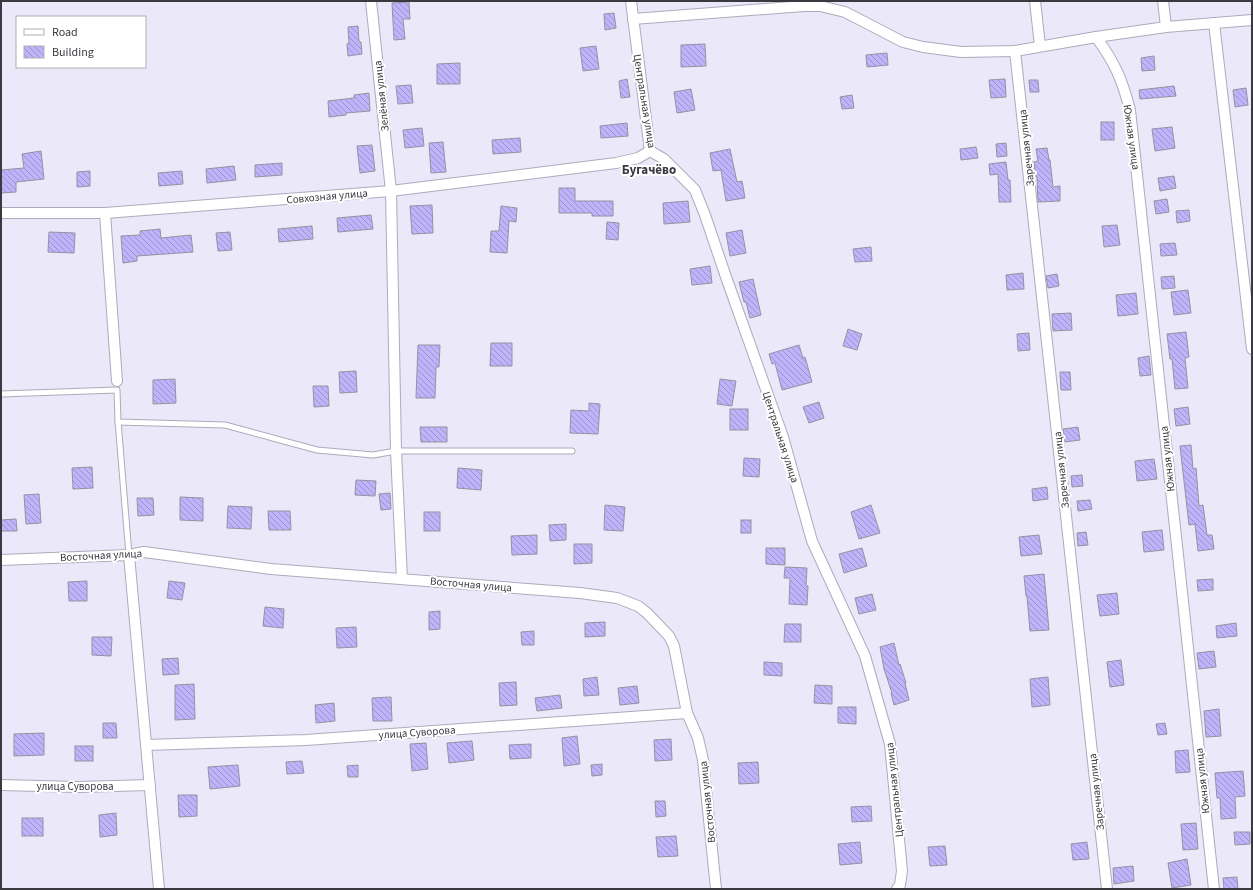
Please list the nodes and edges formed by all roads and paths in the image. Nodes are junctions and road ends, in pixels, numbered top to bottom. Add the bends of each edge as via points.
1 (371, 1) edge
2 (631, 1) edge
3 (1035, 1) edge
4 (1163, 1) edge
5 (633, 19) junction
6 (1252, 20) edge
7 (1214, 24) junction
8 (1166, 28) junction
9 (1096, 36) junction
10 (1040, 46) junction
11 (1015, 51) junction
12 (650, 151) junction
13 (391, 191) junction
14 (1, 213) edge
15 (105, 214) junction
16 (1252, 349) edge
17 (117, 386) junction
18 (1, 394) edge
19 (118, 422) junction
20 (396, 451) junction
21 (572, 451) dead end
22 (129, 555) junction
23 (1, 560) edge
24 (402, 579) junction
25 (687, 713) junction
26 (146, 745) junction
27 (1, 785) edge
28 (150, 785) junction
29 (902, 871) junction
30 (159, 889) edge
31 (716, 889) edge
32 (897, 889) edge
33 (904, 889) edge
34 (1107, 889) edge
35 (1214, 889) edge

1 - 13 street, Зелёная улица
2 - 5 street, Центральная улица
3 - 10 street
4 - 8 street
5 - 11 street via 820,6 845,12 903,42 923,47 961,52
5 - 12 street, Центральная улица
6 - 7 street
7 - 8 street
7 - 16 street
8 - 9 street
9 - 10 street
9 - 35 street, Южная улица via 1119,74 1130,110
10 - 11 street
11 - 34 street, Заречная улица
12 - 13 street, Совхозная улица via 638,158 616,163
12 - 29 street, Центральная улица via 664,159 695,190 706,215 783,437 812,541 865,656 890,744
13 - 15 street, Совхозная улица
13 - 20 street, Зелёная улица
14 - 15 street, Совхозная улица
15 - 17 street
17 - 18 lane
17 - 19 lane
19 - 20 lane via 225,425 318,450 373,455
19 - 22 lane
20 - 21 lane
20 - 24 street, Зелёная улица
22 - 23 street, Восточная улица
22 - 24 street, Восточная улица via 144,552 271,569
22 - 26 street
24 - 25 street, Восточная улица via 580,593 629,602 647,613 669,636 674,646
25 - 26 street, улица Суворова via 306,740
25 - 31 street, Восточная улица via 698,738 703,760
26 - 28 street
27 - 28 street, улица Суворова
28 - 30 street
29 - 32 street, Центральная улица
29 - 33 lane

